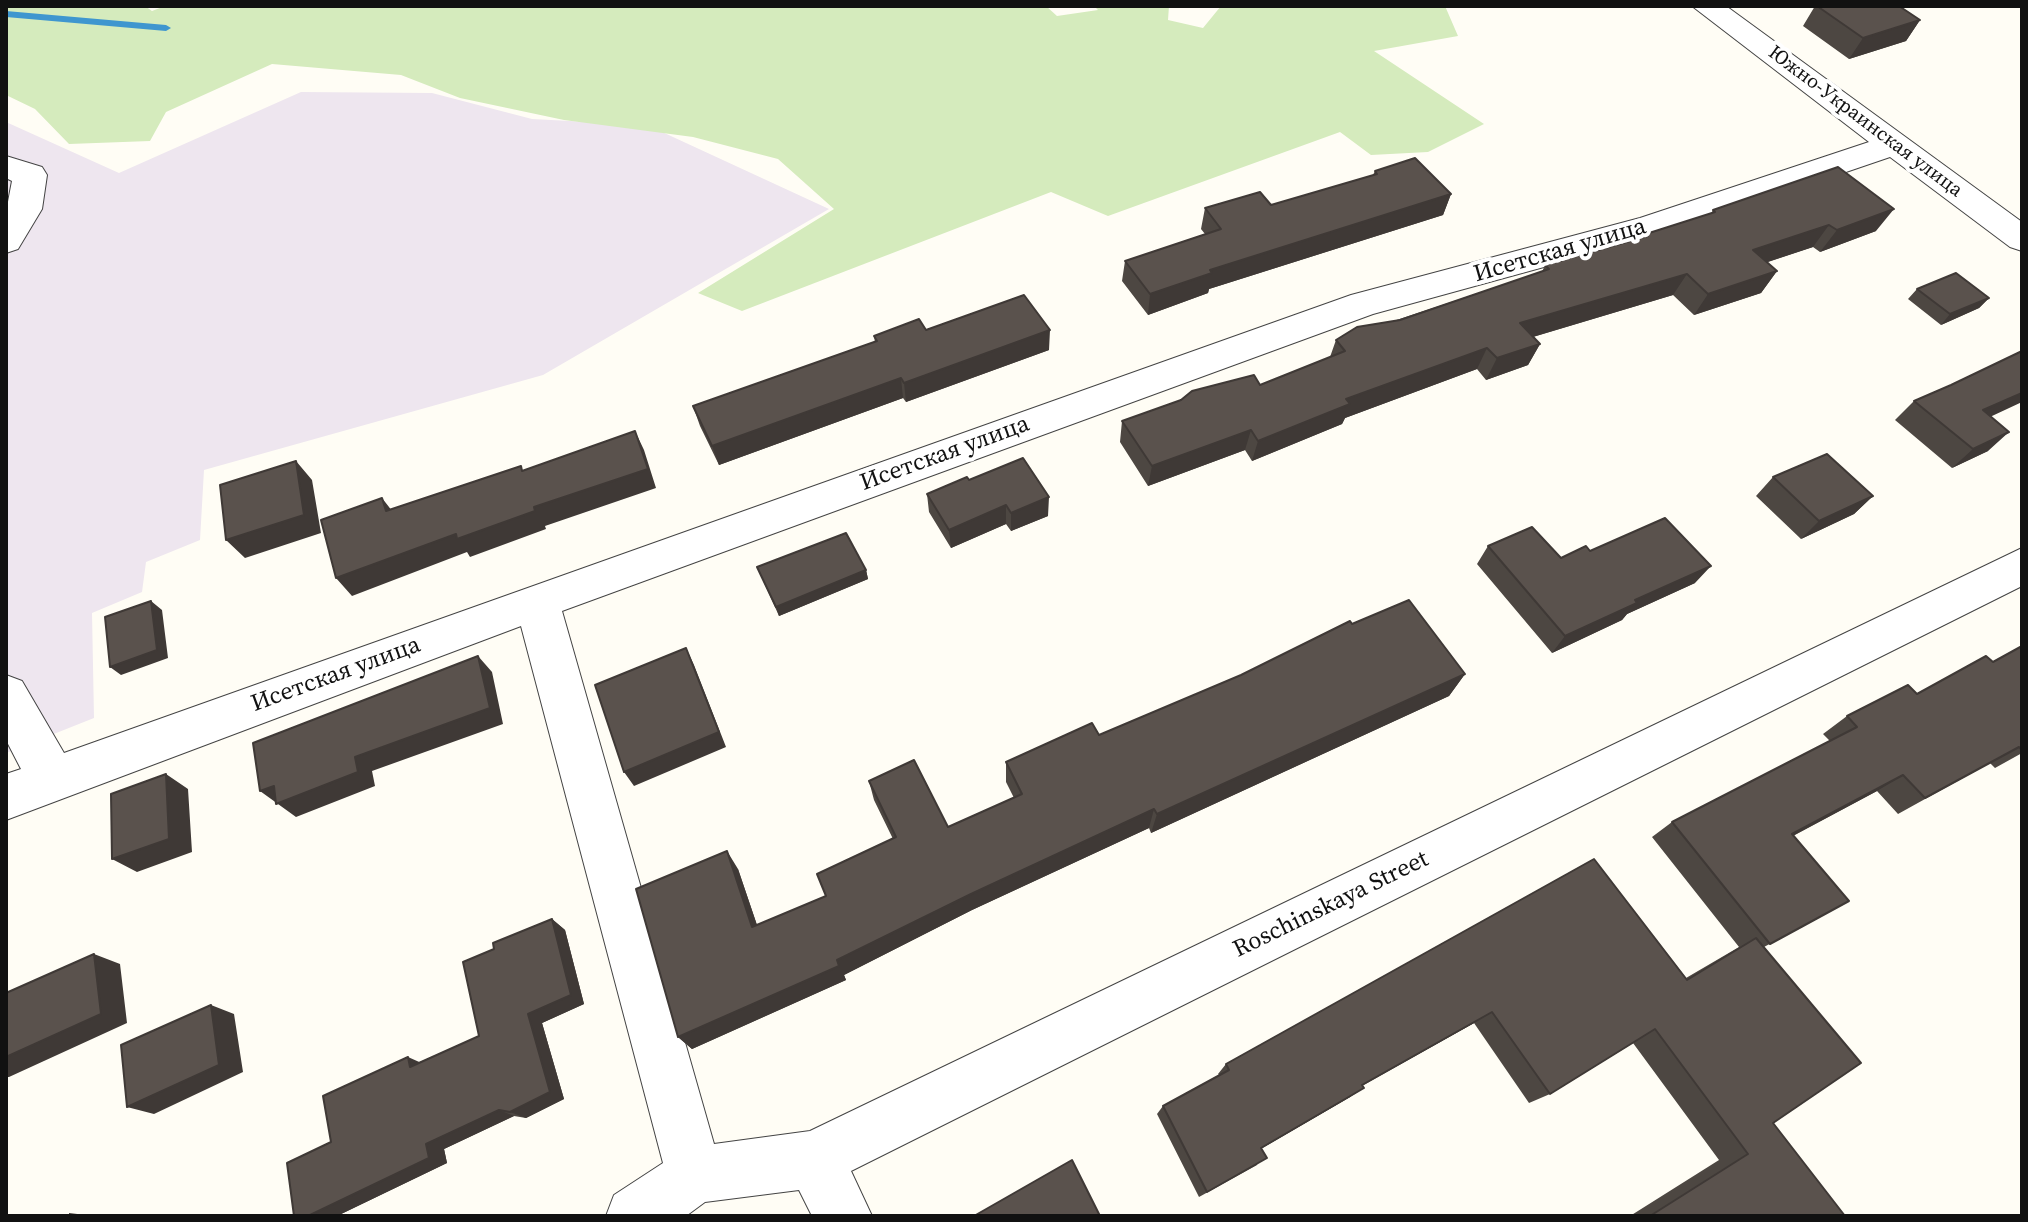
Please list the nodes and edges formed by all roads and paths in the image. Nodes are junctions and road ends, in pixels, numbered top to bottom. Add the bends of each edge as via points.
1 (1707, 6) edge
2 (1895, 144) junction
3 (6, 167) edge
4 (2022, 239) edge
5 (6, 241) edge
6 (2022, 566) edge
7 (537, 601) junction
8 (6, 695) edge
9 (53, 780) junction
10 (6, 797) edge
11 (814, 1159) junction
12 (695, 1175) junction
13 (635, 1216) edge
14 (843, 1216) edge

1 - 2 street, Южно-Украинская улица
2 - 4 street, Южно-Украинская улица
2 - 7 street, Исетская улица via 1652,226 1364,304
3 - 5 street via 30,175 25,209
6 - 11 street, Roschinskaya Street
7 - 9 street, Исетская улица
7 - 12 street
8 - 9 street
9 - 10 street, Исетская улица
11 - 12 street, Roschinskaya Street
11 - 14 street
12 - 13 street, Roschinskaya Street

